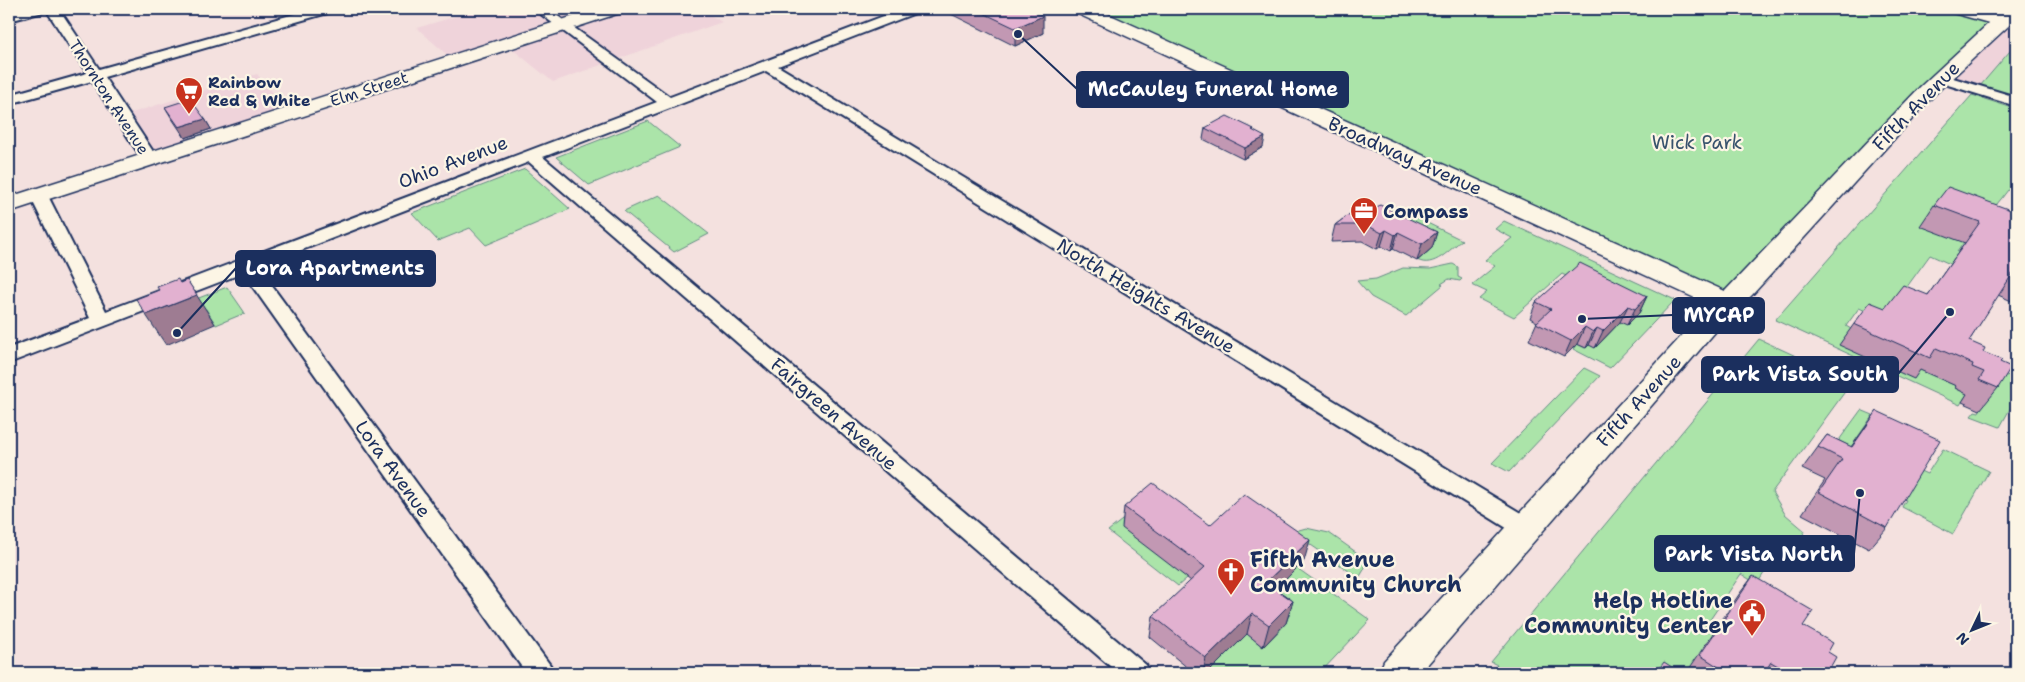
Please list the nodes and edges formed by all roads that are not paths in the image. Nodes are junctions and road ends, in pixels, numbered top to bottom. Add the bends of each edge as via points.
1 (42, 9) edge
2 (52, 9) edge
3 (326, 9) edge
4 (540, 9) edge
5 (614, 9) edge
6 (912, 9) edge
7 (1082, 9) edge
8 (1958, 9) edge
9 (2009, 15) edge
10 (9, 17) edge
11 (563, 26) junction
12 (767, 65) junction
13 (96, 75) junction
14 (1940, 78) junction
15 (9, 100) edge
16 (668, 102) junction
17 (2016, 102) edge
18 (531, 155) junction
19 (150, 159) junction
20 (39, 196) junction
21 (9, 206) edge
22 (246, 264) junction
23 (1728, 303) junction
24 (101, 320) junction
25 (9, 356) edge
26 (1526, 528) junction
27 (541, 673) edge
28 (1137, 673) edge
29 (1397, 673) edge

1 - 10 street
2 - 13 street, Thornton Avenue
3 - 13 street
4 - 11 street
5 - 11 street, Elm Street
6 - 12 street, Ohio Avenue
7 - 23 street, Broadway Avenue
8 - 9 street
9 - 14 street, Fifth Avenue
11 - 16 street
11 - 19 street, Elm Street
12 - 16 street, Ohio Avenue
12 - 26 street, North Heights Avenue
13 - 15 street
13 - 19 street, Thornton Avenue
14 - 17 street
14 - 23 street, Fifth Avenue
16 - 18 street, Ohio Avenue
18 - 22 street, Ohio Avenue
18 - 28 street, Fairgreen Avenue
19 - 20 street, Elm Street
20 - 21 street, Elm Street
20 - 24 street
22 - 24 street, Ohio Avenue
22 - 27 street, Lora Avenue
23 - 26 street, Fifth Avenue
24 - 25 street, Ohio Avenue
26 - 29 street, Fifth Avenue

